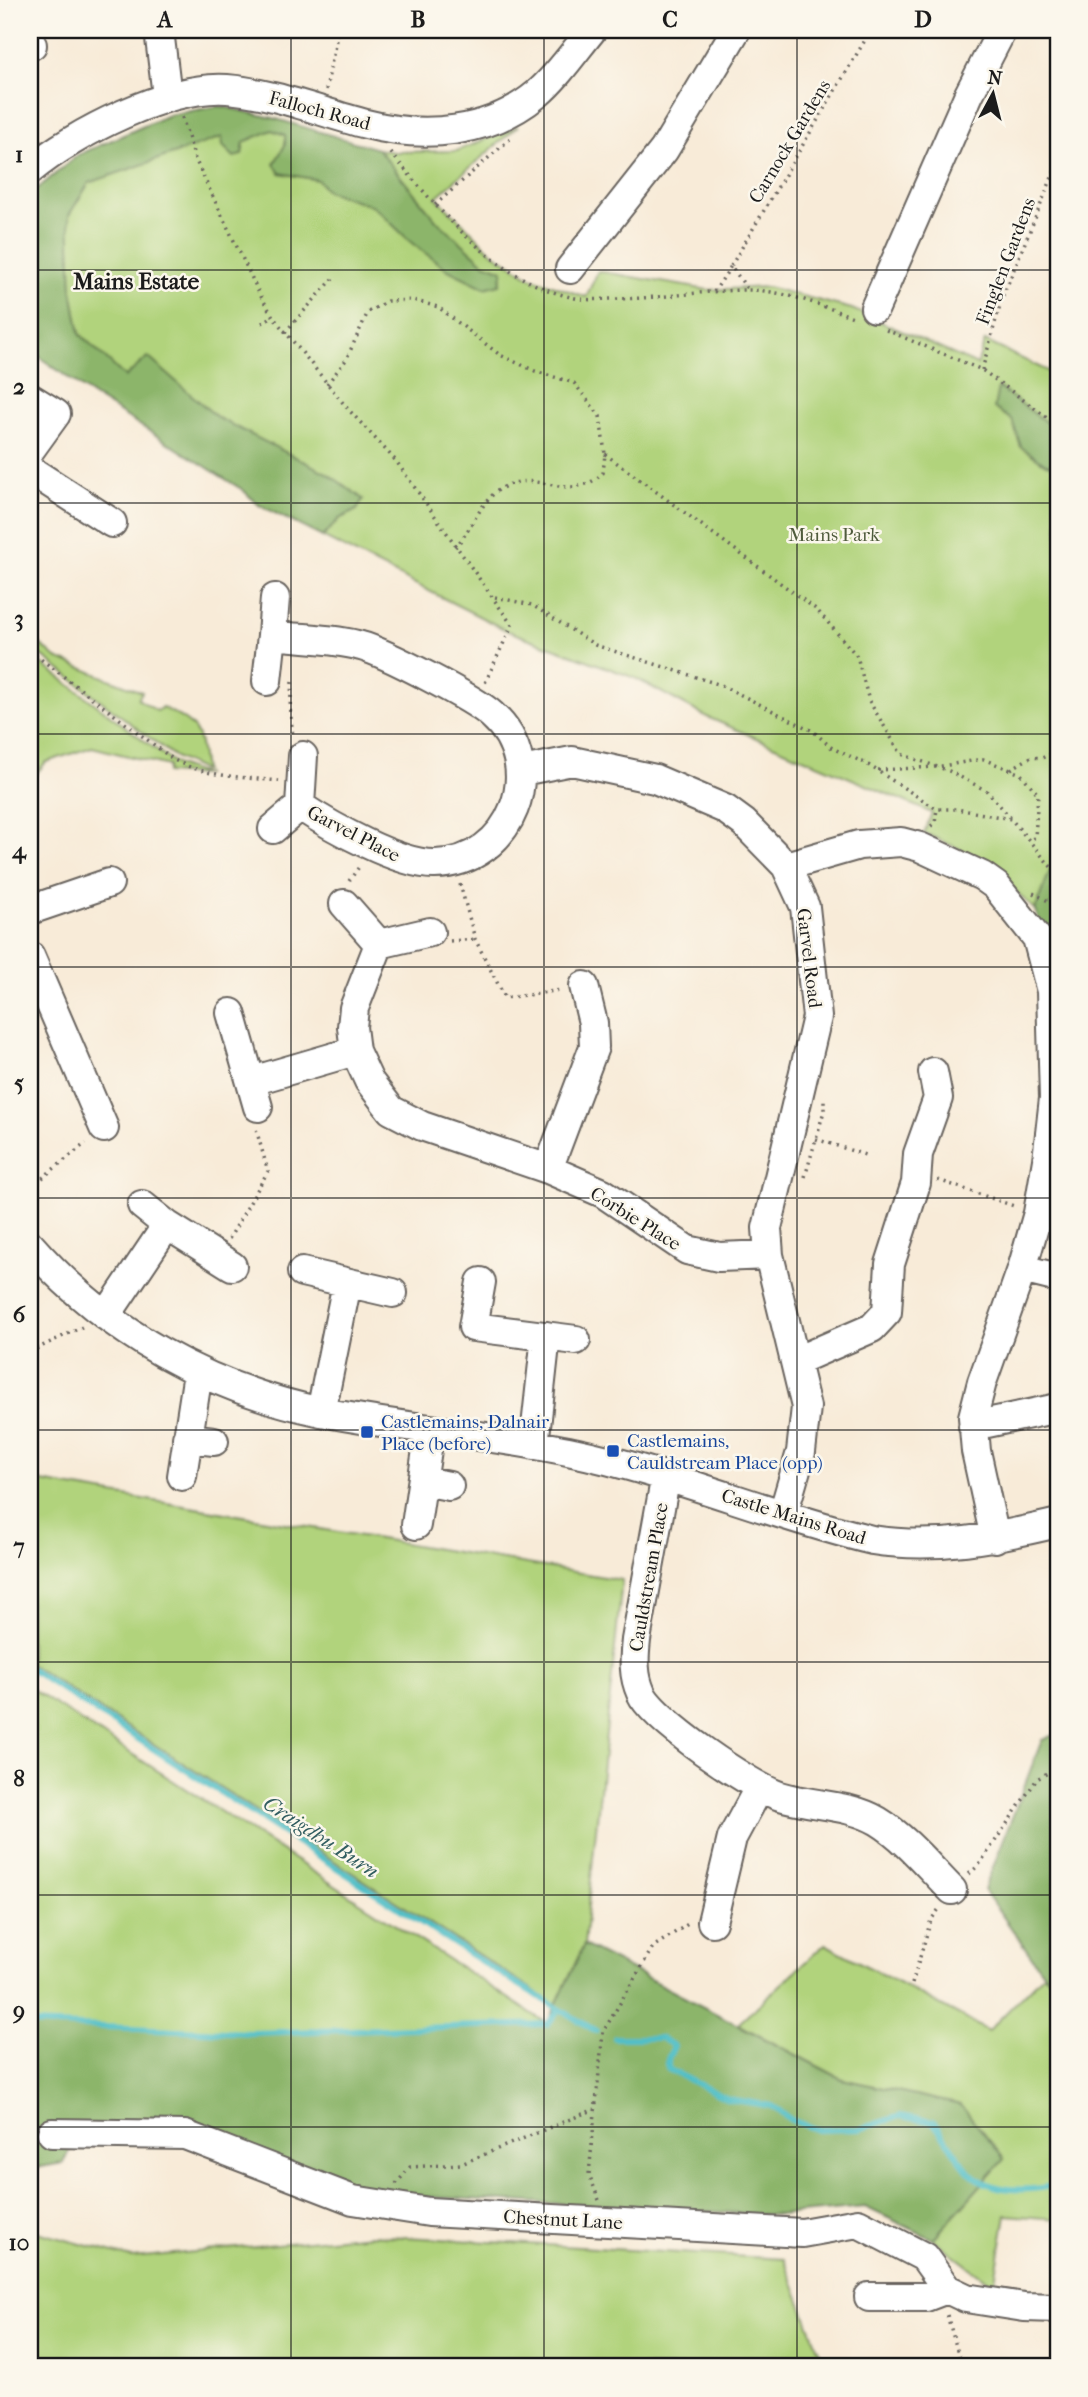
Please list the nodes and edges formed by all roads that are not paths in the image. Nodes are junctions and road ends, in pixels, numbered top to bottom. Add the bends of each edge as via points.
1 (159, 30) edge
2 (592, 30) edge
3 (736, 30) edge
4 (1002, 30) edge
5 (171, 95) junction
6 (30, 170) edge
7 (570, 269) dead end
8 (871, 318) road end
9 (30, 398) edge
10 (30, 450) edge
11 (30, 470) edge
12 (112, 523) dead end
13 (275, 598) dead end
14 (272, 635) junction
15 (280, 678) road end
16 (522, 771) junction
17 (273, 829) dead end
18 (786, 866) junction
19 (109, 883) dead end
20 (344, 904) road end
21 (30, 910) edge
22 (430, 932) dead end
23 (379, 944) junction
24 (30, 956) edge
25 (584, 986) road end
26 (231, 1013) dead end
27 (355, 1051) junction
28 (933, 1072) dead end
29 (104, 1128) road end
30 (548, 1170) junction
31 (142, 1205) dead end
32 (167, 1225) junction
33 (30, 1245) edge
34 (769, 1255) junction
35 (225, 1262) road end
36 (1023, 1269) junction
37 (302, 1272) dead end
38 (1058, 1278) edge
39 (481, 1282) dead end
40 (347, 1283) junction
41 (393, 1293) dead end
42 (106, 1316) junction
43 (546, 1336) junction
44 (576, 1340) dead end
45 (796, 1361) junction
46 (198, 1373) junction
47 (1058, 1408) edge
48 (321, 1412) junction
49 (973, 1426) junction
50 (429, 1429) junction
51 (534, 1446) junction
52 (666, 1475) junction
53 (182, 1476) dead end
54 (783, 1514) junction
55 (1058, 1523) edge
56 (416, 1525) dead end
57 (995, 1538) junction
58 (759, 1788) junction
59 (952, 1889) road end
60 (713, 1916) road end
61 (52, 2133) dead end
62 (947, 2290) junction
63 (869, 2297) dead end
64 (1058, 2308) edge

1 - 5 street
2 - 5 street, Falloch Road via 536,94 486,123 435,132 368,124 225,89
3 - 7 street via 664,150
4 - 8 street via 969,94
5 - 6 street, Falloch Road via 64,146
9 - 10 street via 56,415
11 - 12 street
13 - 14 street
14 - 15 street
14 - 16 street via 373,650 475,703 500,724
16 - 17 street, Garvel Place via 521,789 506,826 480,850 454,862 415,862 371,844 301,782
16 - 18 street, Garvel Road via 572,761 655,779 725,809
18 - 34 street, Garvel Road via 806,907 817,1017 768,1216
18 - 36 street via 859,845 901,842 920,847 996,886 1037,938 1051,991 1054,1098 1038,1213
19 - 21 street
20 - 23 street
22 - 23 street
23 - 27 street, Corbie Place via 354,1008
24 - 29 street
25 - 30 street via 594,1047
26 - 27 street via 255,1094
27 - 30 street, Corbie Place via 369,1082 391,1110 422,1126
28 - 45 street via 938,1098 918,1154 916,1183 890,1264 887,1312 872,1328
30 - 34 street, Corbie Place via 618,1202 695,1253
31 - 32 street
32 - 35 street
32 - 42 street
33 - 42 street, Castle Mains Road via 54,1273
34 - 45 street, Garvel Road
36 - 38 street
36 - 49 street via 976,1402
37 - 40 street
39 - 43 street via 473,1327
40 - 41 street
40 - 48 street
42 - 46 street, Castle Mains Road
43 - 44 street
43 - 51 street
45 - 54 street, Garvel Road via 806,1407
46 - 48 street, Castle Mains Road via 258,1396
46 - 53 street via 201,1439
47 - 49 street
48 - 50 street, Castle Mains Road
49 - 57 street
50 - 51 street, Castle Mains Road
50 - 56 street via 436,1483
51 - 52 street, Castle Mains Road
52 - 54 street, Castle Mains Road
52 - 58 street, Cauldstream Place via 636,1640 636,1681 642,1695 671,1726
54 - 57 street, Castle Mains Road via 904,1545 950,1545
55 - 57 street, Castle Mains Road
58 - 59 street, Cauldstream Place via 863,1814 878,1822
58 - 60 street via 732,1838
61 - 62 street, Chestnut Lane via 185,2136 352,2200 429,2212 802,2233 858,2223 924,2257
62 - 63 street via 926,2297
62 - 64 street via 966,2298

